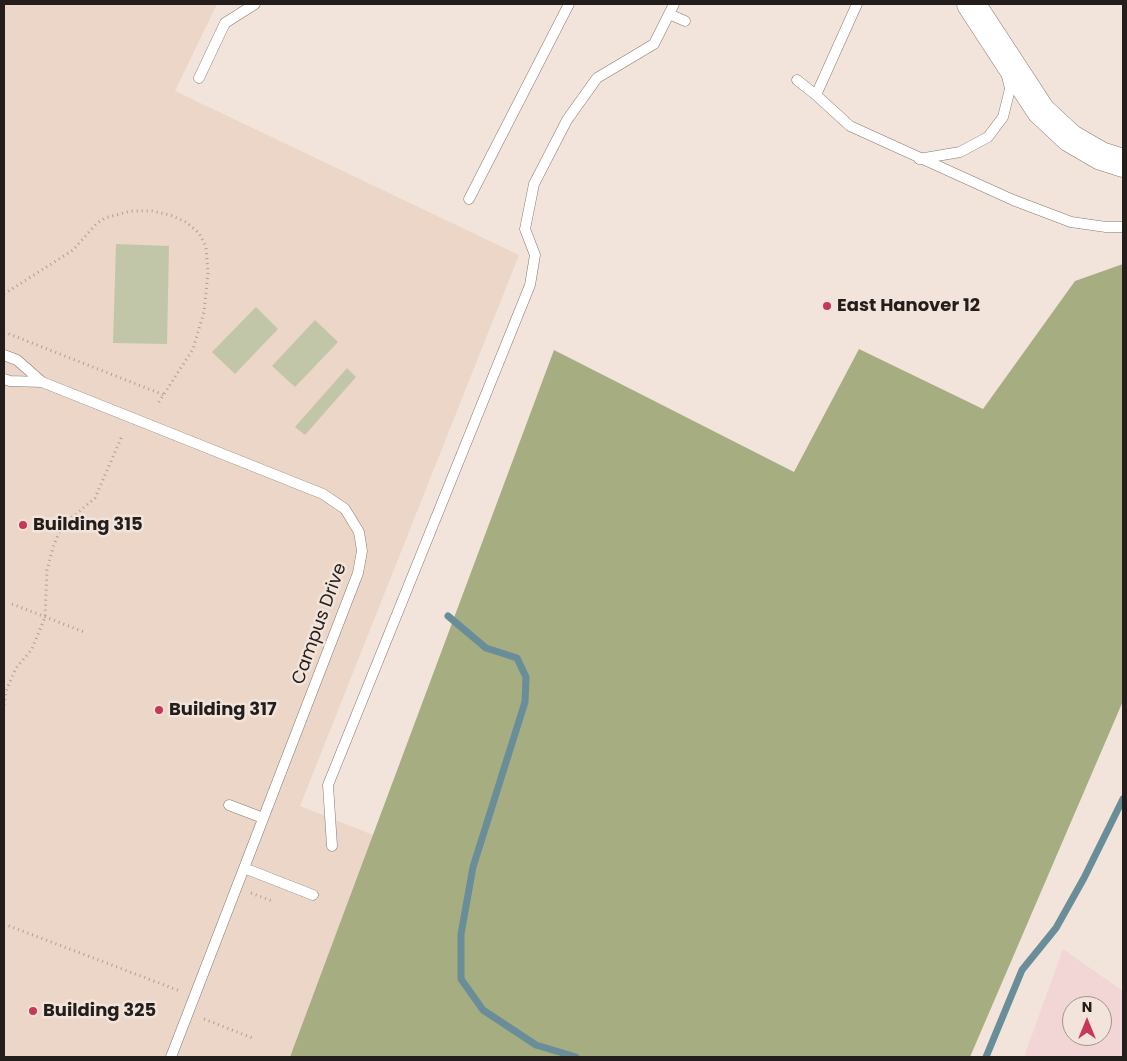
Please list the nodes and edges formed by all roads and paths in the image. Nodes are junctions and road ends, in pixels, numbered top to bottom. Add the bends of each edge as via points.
1 (255, 4) edge
2 (569, 4) edge
3 (674, 4) edge
4 (857, 4) edge
5 (971, 4) edge
6 (669, 14) junction
7 (685, 20) dead end
8 (1001, 51) junction
9 (199, 78) dead end
10 (797, 80) dead end
11 (816, 95) junction
12 (919, 159) junction
13 (1123, 163) edge
14 (469, 199) dead end
15 (1123, 227) edge
16 (4, 294) edge
17 (4, 332) edge
18 (4, 355) edge
19 (4, 379) edge
20 (42, 382) junction
21 (164, 396) junction
22 (157, 405) dead end
23 (122, 436) dead end
24 (12, 604) dead end
25 (44, 617) junction
26 (84, 632) dead end
27 (4, 705) edge
28 (229, 805) dead end
29 (263, 818) junction
30 (332, 846) dead end
31 (244, 868) junction
32 (250, 893) dead end
33 (313, 895) dead end
34 (272, 902) dead end
35 (4, 924) edge
36 (180, 991) dead end
37 (201, 1017) dead end
38 (255, 1039) dead end
39 (171, 1057) edge

1 - 9 lane via 225,23
2 - 14 lane
3 - 6 lane
4 - 11 lane
5 - 8 main road
6 - 7 lane
6 - 30 lane via 654,44 597,78 567,120 534,184 525,229 535,255 530,285 328,785
8 - 12 lane via 1010,89 1004,117 988,137 960,152
8 - 13 main road via 1041,111 1070,138 1101,156
10 - 11 lane
11 - 12 lane via 850,126
12 - 15 lane via 1071,222
16 - 21 path via 73,250 105,218 131,211 152,211 186,222 199,233 206,247 208,273 204,312 193,349
17 - 21 path
18 - 20 lane, Campus Drive via 17,360
19 - 20 lane, Campus Drive
20 - 29 lane, Campus Drive via 323,494 345,509 359,532 362,551 358,572
21 - 22 path
23 - 25 path via 95,498 63,524 54,544 47,570
24 - 25 path
25 - 26 path
25 - 27 path via 32,649 16,668
28 - 29 lane
29 - 31 lane, Campus Drive
31 - 33 lane
31 - 39 lane, Campus Drive
32 - 34 path
35 - 36 path
37 - 38 path

